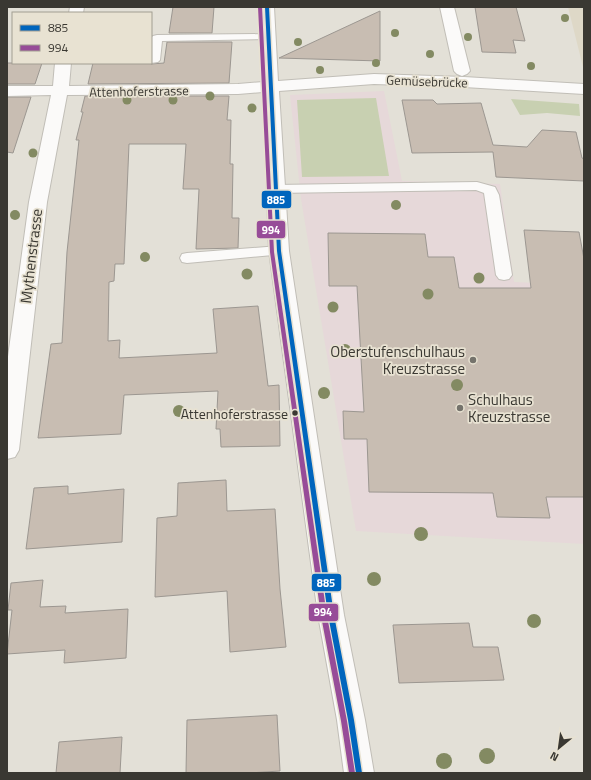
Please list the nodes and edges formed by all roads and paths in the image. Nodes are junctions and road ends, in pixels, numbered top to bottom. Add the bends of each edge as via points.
1 (267, 7) edge
2 (447, 7) edge
3 (178, 27) dead end
4 (268, 32) junction
5 (154, 60) dead end
6 (63, 64) edge
7 (462, 71) dead end
8 (271, 86) junction
9 (583, 89) edge
10 (7, 91) edge
11 (59, 91) junction
12 (275, 189) junction
13 (279, 251) junction
14 (187, 258) dead end
15 (504, 275) dead end
16 (7, 450) edge
17 (359, 773) edge

1 - 4 street
2 - 7 street
3 - 4 lane
4 - 5 lane via 157,38
4 - 8 street
6 - 11 street, Mythenstrasse
8 - 9 street, Gemüsebrücke via 374,79
8 - 11 street, Attenhoferstrasse via 238,89
8 - 12 street
10 - 11 street, Attenhoferstrasse
11 - 16 street, Mythenstrasse via 38,202
12 - 13 street
12 - 15 lane via 477,186 490,190
13 - 14 lane
13 - 17 street via 331,615

